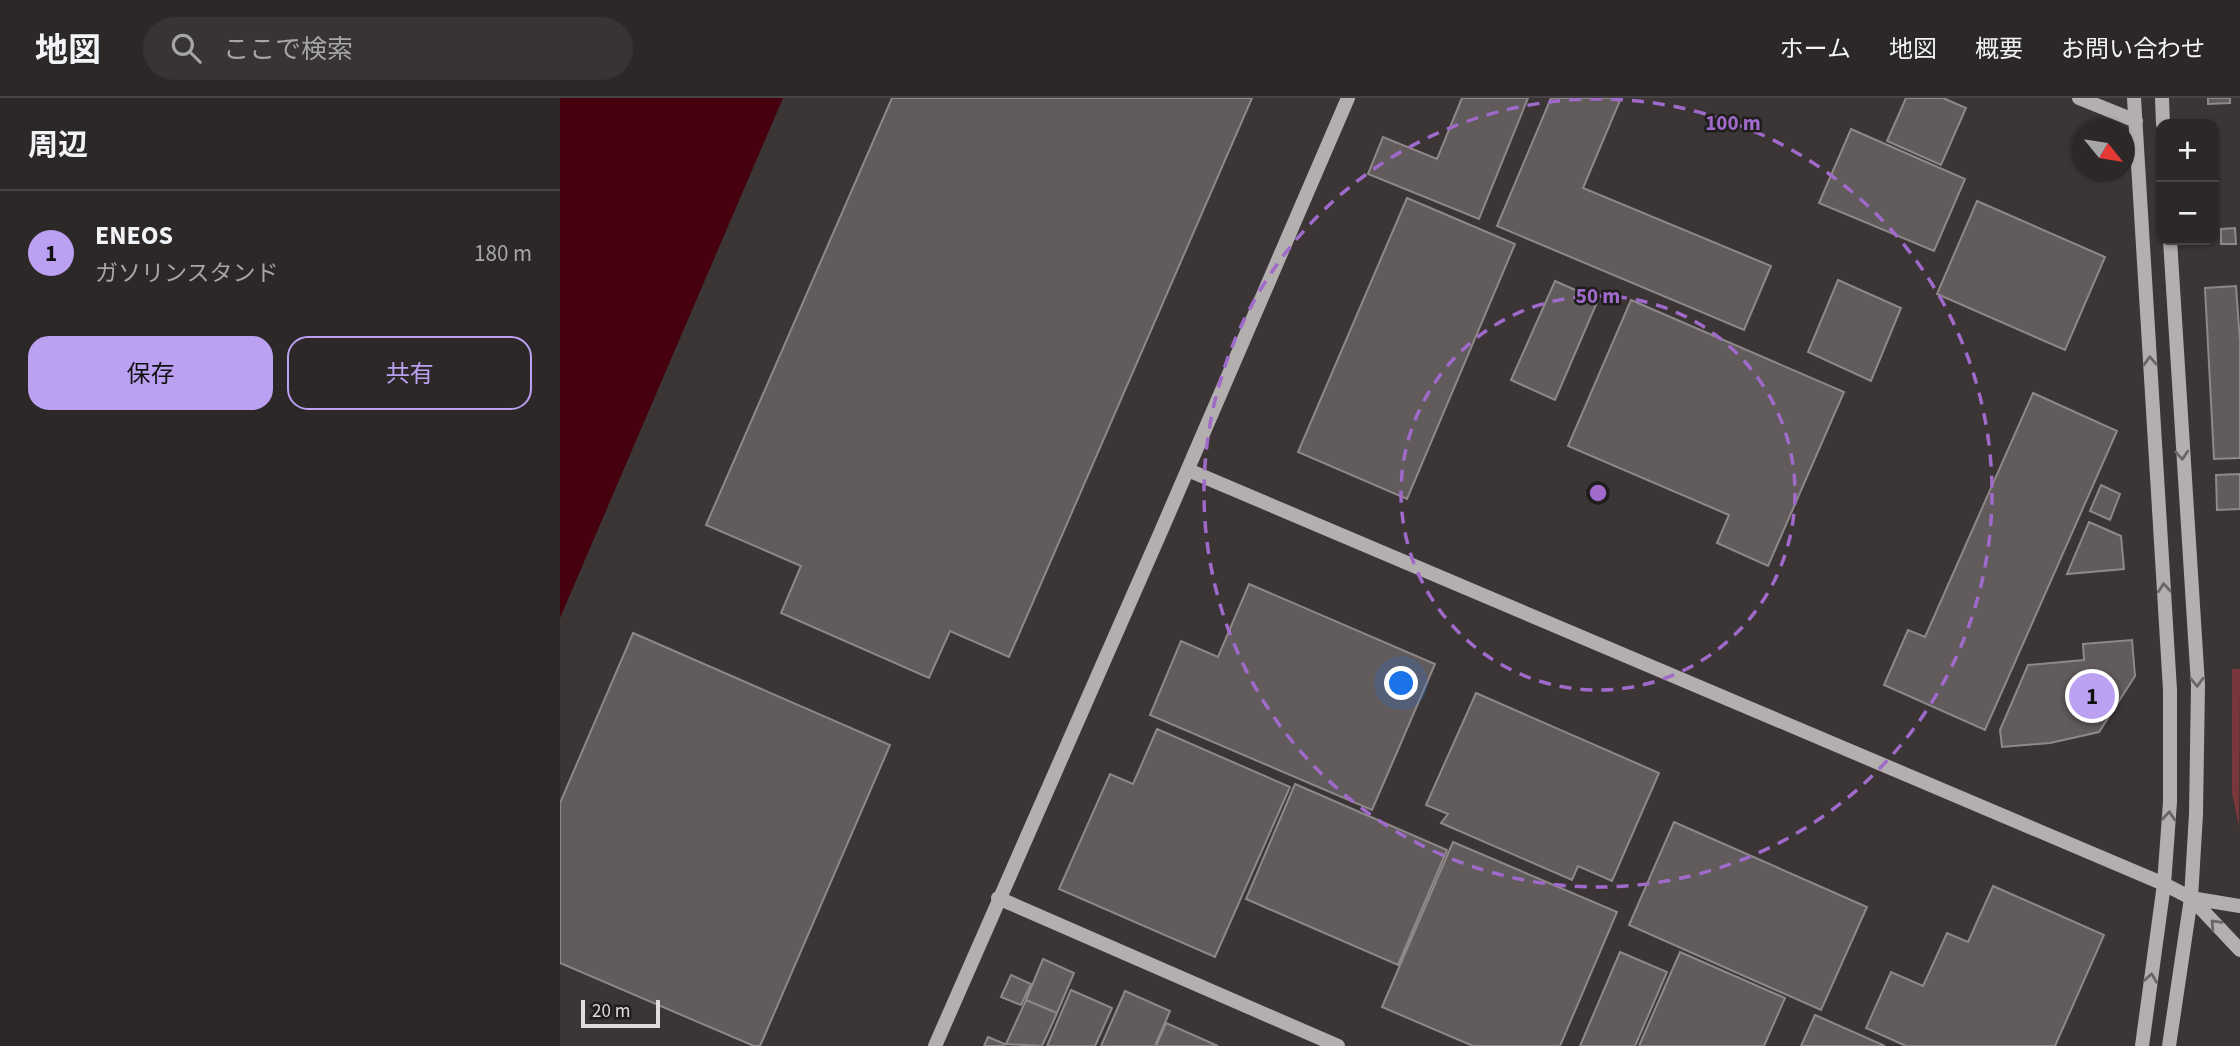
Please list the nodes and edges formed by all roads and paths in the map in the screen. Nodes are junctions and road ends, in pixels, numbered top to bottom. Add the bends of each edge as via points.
1 (1348, 98) edge
2 (2079, 98) edge
3 (2134, 98) edge
4 (2162, 98) edge
5 (2163, 119) edge
6 (2136, 121) junction
7 (2170, 245) edge
8 (1188, 470) junction
9 (2164, 884) junction
10 (999, 898) junction
11 (2191, 898) junction
12 (2240, 906) edge
13 (2240, 950) edge
14 (935, 1046) edge
15 (1338, 1046) edge
16 (2142, 1046) edge
17 (2169, 1046) edge

1 - 8 street
2 - 6 street
3 - 6 street
4 - 5 street
9 -> 6 street via 2171,802 2170,690
7 -> 11 street via 2198,685
8 - 9 street
8 - 10 street
9 - 11 street
16 -> 9 street
10 - 14 street
10 - 15 street
11 - 12 street
13 -> 11 street
11 - 17 street

